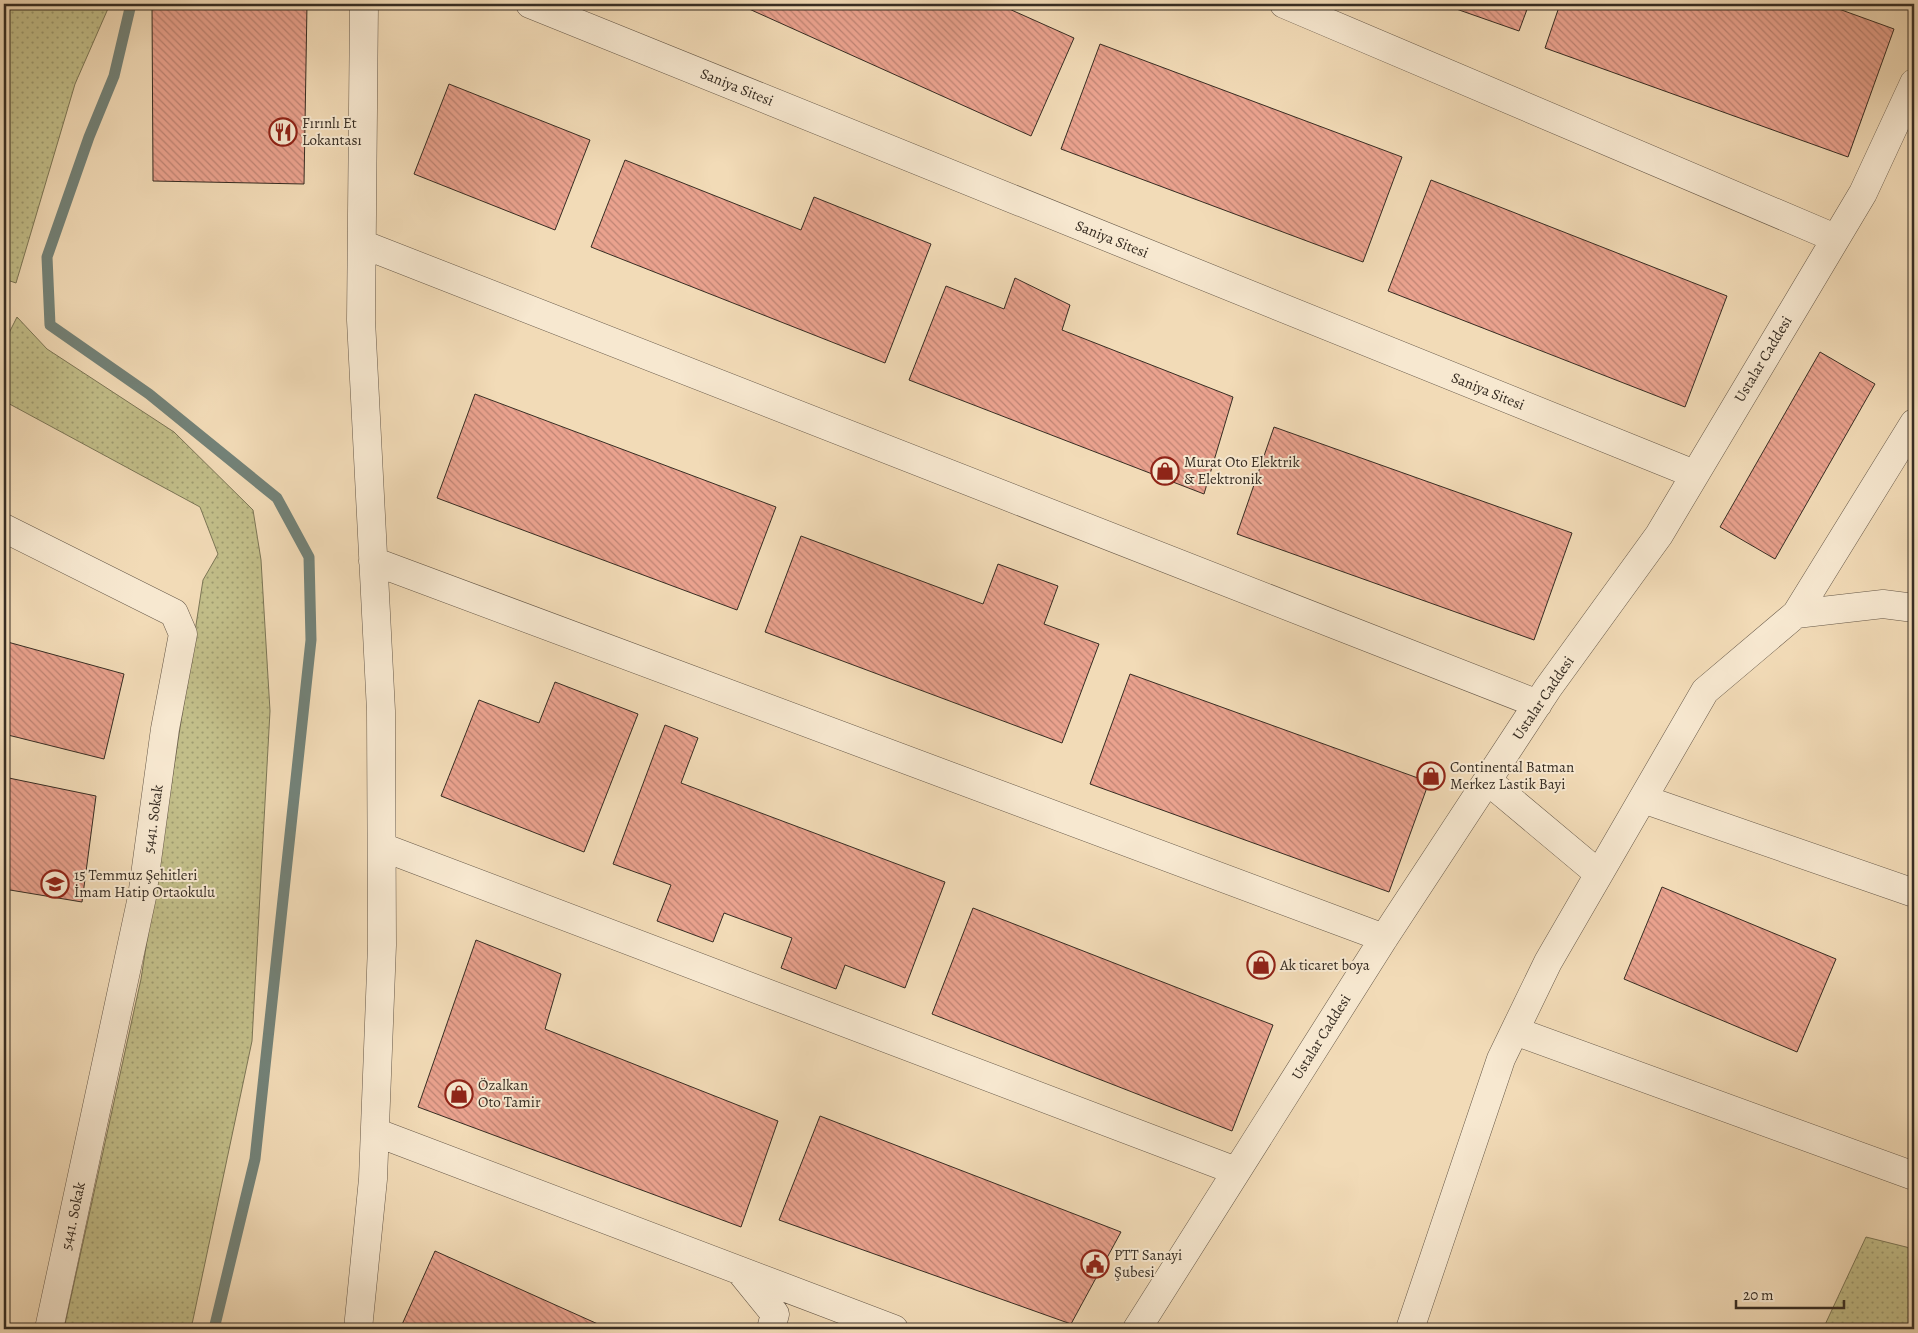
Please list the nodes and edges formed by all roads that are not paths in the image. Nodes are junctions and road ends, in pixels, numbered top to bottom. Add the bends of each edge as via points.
1 (364, 4) edge
2 (530, 4) edge
3 (1284, 4) edge
4 (1914, 83) edge
5 (1835, 238) junction
6 (362, 244) junction
7 (1914, 423) edge
8 (1694, 474) junction
9 (4, 528) edge
10 (373, 561) junction
11 (1914, 608) edge
12 (1796, 614) junction
13 (1538, 704) junction
14 (1488, 781) junction
15 (1643, 799) junction
16 (382, 847) junction
17 (1599, 874) junction
18 (1914, 893) edge
19 (1384, 938) junction
20 (1515, 1031) junction
21 (375, 1132) junction
22 (1236, 1171) junction
23 (1914, 1176) edge
24 (738, 1270) junction
25 (49, 1329) edge
26 (358, 1329) edge
27 (771, 1329) edge
28 (894, 1329) edge
29 (1137, 1329) edge
30 (1410, 1329) edge

1 - 6 street
2 - 8 street, Saniya Sitesi
3 - 5 street
4 - 5 street, Ustalar Caddesi via 1863,193
5 - 8 street, Ustalar Caddesi
6 - 10 street via 361,320
6 - 13 street
7 - 12 street
8 - 13 street, Ustalar Caddesi via 1659,534
9 - 25 street, 5441. Sokak via 174,613 183,634 165,729 142,897
10 - 16 street via 381,711
10 - 19 street
11 - 12 street via 1883,604
12 - 15 street via 1705,691
13 - 14 street, Ustalar Caddesi
14 - 17 street
14 - 19 street, Ustalar Caddesi
15 - 17 street
15 - 18 street
16 - 21 street
16 - 22 street
17 - 20 street via 1548,962
19 - 22 street, Ustalar Caddesi
20 - 23 street
20 - 30 street via 1501,1059
21 - 24 street
21 - 26 street
22 - 29 street, Ustalar Caddesi
24 - 27 street via 775,1314
24 - 28 street

